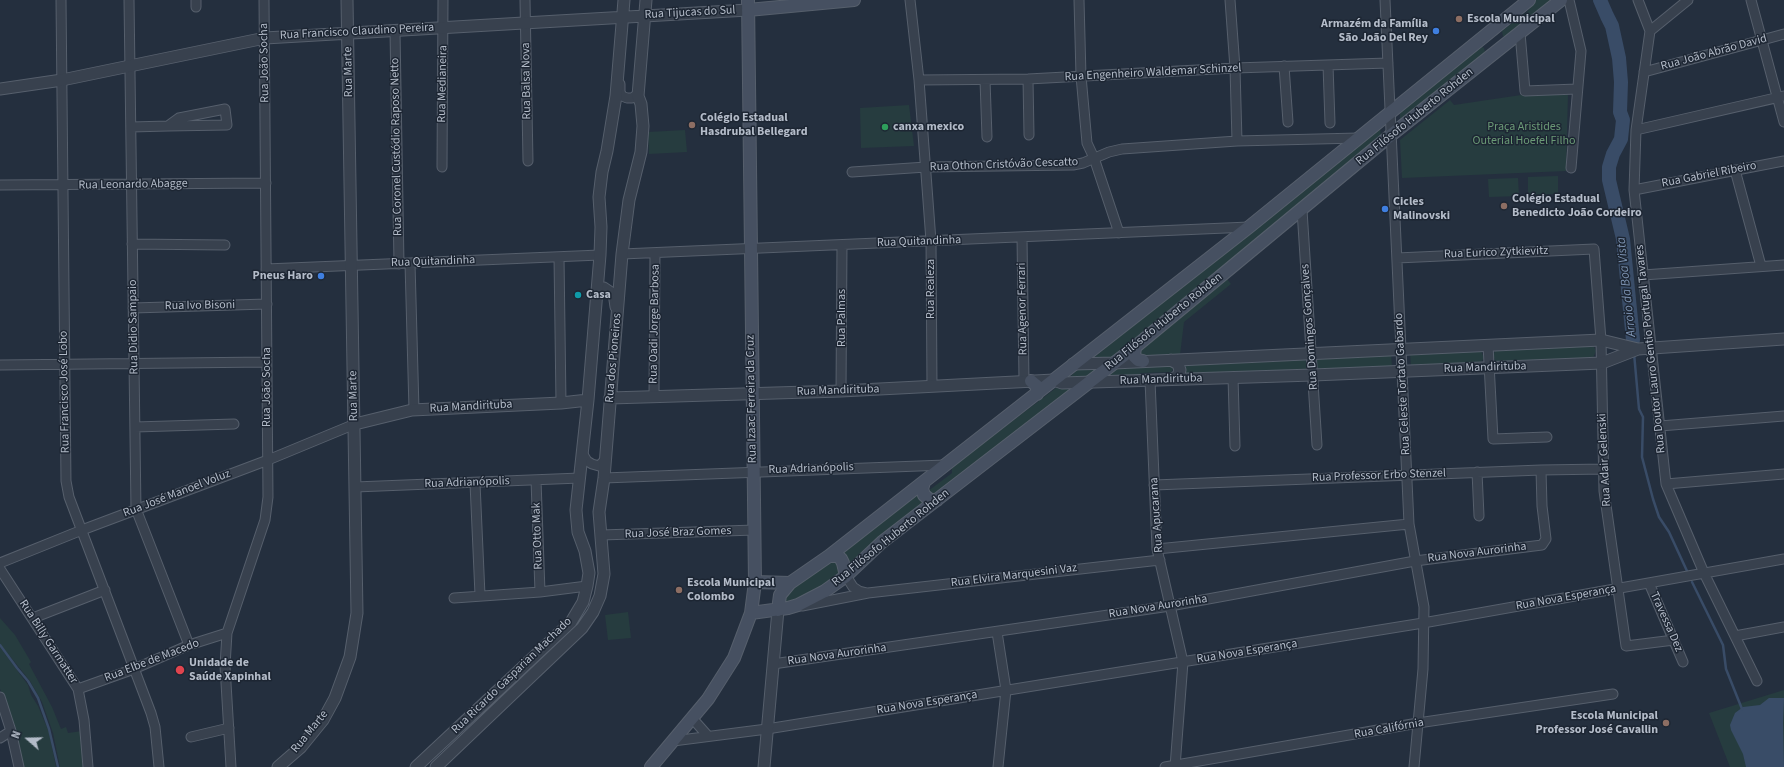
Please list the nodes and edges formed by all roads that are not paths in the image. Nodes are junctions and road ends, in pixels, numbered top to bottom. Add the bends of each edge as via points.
1 (61, 0) edge
2 (129, 0) edge
3 (264, 0) edge
4 (348, 0) edge
5 (443, 0) edge
6 (526, 0) edge
7 (624, 0) edge
8 (646, 0) edge
9 (854, 0) edge
10 (910, 0) edge
11 (1080, 0) edge
12 (1230, 0) edge
13 (1385, 0) edge
14 (1529, 0) edge
15 (1561, 0) edge
16 (1569, 0) edge
17 (1638, 0) edge
18 (1688, 0) edge
19 (1751, 0) edge
20 (748, 5) edge
21 (645, 15) junction
22 (623, 16) junction
23 (526, 22) junction
24 (444, 27) junction
25 (1495, 28) junction
26 (396, 31) junction
27 (1650, 31) junction
28 (348, 33) junction
29 (1520, 33) junction
30 (1784, 34) edge
31 (265, 38) junction
32 (1762, 40) junction
33 (1476, 42) junction
34 (1508, 42) junction
35 (1489, 58) junction
36 (619, 61) junction
37 (1388, 62) junction
38 (1328, 65) junction
39 (130, 66) junction
40 (1284, 66) junction
41 (1235, 68) junction
42 (1644, 72) junction
43 (1081, 76) junction
44 (1028, 79) junction
45 (62, 80) junction
46 (919, 80) junction
47 (985, 80) junction
48 (0, 89) edge
49 (1577, 89) junction
50 (638, 94) junction
51 (1781, 97) edge
52 (1390, 111) junction
53 (1288, 122) dead end
54 (1784, 122) edge
55 (1330, 123) dead end
56 (168, 126) junction
57 (131, 127) junction
58 (1636, 130) junction
59 (1029, 135) dead end
60 (1391, 135) junction
61 (987, 137) dead end
62 (1322, 138) junction
63 (1358, 138) junction
64 (1237, 141) junction
65 (1338, 155) junction
66 (1094, 158) junction
67 (528, 161) dead end
68 (1784, 161) edge
69 (442, 167) dead end
70 (926, 167) junction
71 (1571, 168) dead end
72 (1735, 170) junction
73 (852, 172) dead end
74 (266, 183) junction
75 (0, 185) edge
76 (63, 185) junction
77 (132, 185) junction
78 (1634, 190) junction
79 (1302, 210) junction
80 (1248, 227) junction
81 (1215, 229) junction
82 (1119, 233) junction
83 (1022, 237) junction
84 (931, 241) junction
85 (1230, 242) junction
86 (132, 244) junction
87 (842, 245) junction
88 (225, 246) dead end
89 (751, 249) junction
90 (1594, 249) joint
91 (655, 253) junction
92 (622, 254) junction
93 (600, 255) junction
94 (559, 257) junction
95 (1397, 258) junction
96 (410, 263) junction
97 (399, 264) junction
98 (1784, 265) edge
99 (352, 266) junction
100 (1761, 266) junction
101 (266, 269) junction
102 (1643, 275) junction
103 (598, 288) junction
104 (267, 304) junction
105 (133, 308) junction
106 (616, 330) junction
107 (1784, 339) edge
108 (1601, 340) junction
109 (1488, 345) junction
110 (1135, 347) junction
111 (1651, 348) junction
112 (1401, 349) junction
113 (1638, 349) junction
114 (1311, 353) junction
115 (1172, 360) junction
116 (1143, 361) junction
117 (267, 362) junction
118 (1114, 363) junction
119 (1602, 363) junction
120 (0, 364) edge
121 (65, 364) junction
122 (134, 364) junction
123 (1073, 364) junction
124 (1489, 368) junction
125 (1402, 371) junction
126 (1312, 375) junction
127 (1233, 377) junction
128 (1172, 379) junction
129 (1054, 380) junction
130 (1150, 380) junction
131 (1027, 381) junction
132 (1090, 382) junction
133 (932, 386) junction
134 (841, 391) junction
135 (752, 394) junction
136 (1037, 394) junction
137 (654, 395) junction
138 (610, 398) junction
139 (588, 400) junction
140 (561, 404) junction
141 (414, 410) junction
142 (1784, 416) edge
143 (234, 424) dead end
144 (354, 424) junction
145 (1660, 426) junction
146 (135, 427) junction
147 (1548, 437) dead end
148 (1317, 445) dead end
149 (1235, 446) dead end
150 (582, 453) junction
151 (268, 460) junction
152 (605, 460) junction
153 (945, 464) junction
154 (922, 465) junction
155 (1604, 469) junction
156 (1541, 470) junction
157 (753, 471) junction
158 (1478, 472) junction
159 (1784, 474) edge
160 (1407, 475) junction
161 (580, 478) junction
162 (604, 478) junction
163 (536, 480) junction
164 (925, 481) junction
165 (475, 482) junction
166 (1666, 484) junction
167 (1154, 485) junction
168 (355, 487) junction
169 (937, 500) junction
170 (136, 509) junction
171 (1479, 516) dead end
172 (1409, 524) junction
173 (82, 530) junction
174 (755, 530) junction
175 (601, 535) junction
176 (1157, 549) junction
177 (830, 556) junction
178 (1784, 559) edge
179 (1160, 560) junction
180 (1415, 560) junction
181 (0, 563) edge
182 (0, 569) edge
183 (589, 573) joint
184 (1704, 573) junction
185 (604, 574) joint
186 (846, 576) junction
187 (755, 582) junction
188 (790, 583) junction
189 (1649, 583) junction
190 (587, 586) junction
191 (1619, 588) junction
192 (105, 590) junction
193 (540, 592) junction
194 (868, 593) junction
195 (480, 596) junction
196 (454, 598) dead end
197 (1170, 606) junction
198 (783, 609) junction
199 (751, 613) junction
200 (33, 618) junction
201 (1423, 623) junction
202 (1784, 627) edge
203 (997, 632) junction
204 (227, 634) junction
205 (1734, 636) junction
206 (1674, 640) junction
207 (189, 645) junction
208 (1183, 662) junction
209 (1683, 662) dead end
210 (773, 664) junction
211 (134, 669) junction
212 (1757, 682) dead end
213 (78, 689) junction
214 (1006, 690) junction
215 (1613, 694) dead end
216 (0, 697) edge
217 (692, 718) junction
218 (1418, 723) junction
219 (229, 728) junction
220 (767, 730) junction
221 (11, 731) junction
222 (708, 736) junction
223 (191, 737) dead end
224 (0, 738) edge
225 (674, 741) junction
226 (1175, 766) edge
227 (19, 767) edge
228 (88, 767) edge
229 (159, 767) edge
230 (231, 767) edge
231 (278, 767) edge
232 (416, 767) edge
233 (436, 767) edge
234 (651, 767) edge
235 (764, 767) edge
236 (998, 767) edge
237 (1165, 767) edge
238 (1414, 767) edge

1 - 45 street, Rua Francisco José Lobo
2 - 39 street, Rua Didio Sampaio
3 - 31 street, Rua João Socha
4 - 28 street, Rua Marte
5 - 24 street, Rua Medianeira
6 - 23 street, Rua Balsa Nova
7 - 22 street, Rua dos Pioneiros
8 - 21 street, Rua dos Pioneiros
9 - 20 main road, Rua Tijucas do Sul
10 - 46 street, Rua Realeza
11 - 43 street
12 - 41 street
13 - 37 street, Rua Celeste Tortato Gabardo
14 - 25 main road, Rua Filósofo Huberto Rohden
15 - 29 main road, Rua Filósofo Huberto Rohden
16 - 49 street via 1581,51
17 - 27 street, Rua Doutor Lauro Gentio Portugal Tavares
18 - 27 street
19 - 32 street
20 - 21 street, Rua Tijucas do Sul
20 - 89 main road, Rua Izaac Ferreira da Cruz
21 - 22 street, Rua Tijucas do Sul
21 - 50 street, Rua dos Pioneiros
22 - 23 street, Rua Francisco Claudino Pereira
22 - 36 street, Rua dos Pioneiros
23 - 24 street, Rua Francisco Claudino Pereira
23 - 67 street, Rua Balsa Nova
24 - 26 street, Rua Francisco Claudino Pereira
24 - 69 street, Rua Medianeira
25 - 33 main road, Rua Filósofo Huberto Rohden
25 - 34 main road via 1497,39
26 - 28 street, Rua Francisco Claudino Pereira
26 - 97 street, Rua Coronel Custódio Raposo Netto
27 - 42 street, Rua Doutor Lauro Gentio Portugal Tavares
28 - 31 street, Rua Francisco Claudino Pereira
28 - 99 street, Rua Marte
29 - 34 main road, Rua Filósofo Huberto Rohden
29 - 49 street via 1525,91
30 - 32 street, Rua João Abrão David
31 - 39 street, Rua Francisco Claudino Pereira
31 - 74 street, Rua João Socha
32 - 42 street, Rua João Abrão David
32 - 51 street
33 - 35 main road via 1488,44 1492,52
33 - 52 main road, Rua Filósofo Huberto Rohden
34 - 35 main road, Rua Filósofo Huberto Rohden
35 - 60 main road, Rua Filósofo Huberto Rohden
36 - 50 street via 622,96 632,98
36 - 93 street, Rua dos Pioneiros via 616,96 599,197
37 - 38 street, Rua Engenheiro Waldemar Schinzel
37 - 52 street, Rua Celeste Tortato Gabardo
38 - 40 street, Rua Engenheiro Waldemar Schinzel
38 - 55 street
39 - 45 street, Rua Francisco Claudino Pereira
39 - 57 street, Rua Didio Sampaio
40 - 41 street, Rua Engenheiro Waldemar Schinzel
40 - 53 street
41 - 43 street, Rua Engenheiro Waldemar Schinzel
41 - 64 street
42 - 58 street, Rua Doutor Lauro Gentio Portugal Tavares
43 - 44 street, Rua Engenheiro Waldemar Schinzel
43 - 66 street via 1087,143
44 - 47 street, Rua Engenheiro Waldemar Schinzel
44 - 59 street
45 - 48 street, Rua Francisco Claudino Pereira
45 - 76 street, Rua Francisco José Lobo
46 - 47 street, Rua Engenheiro Waldemar Schinzel
46 - 70 street, Rua Realeza
47 - 61 street
49 - 71 street
50 - 92 street, Rua dos Pioneiros via 643,126 641,152 629,200
51 - 54 street
51 - 58 street
52 - 60 street, Rua Celeste Tortato Gabardo
52 - 63 main road, Rua Filósofo Huberto Rohden
56 - 56 street via 227,125 225,109 179,118
56 - 57 street
57 - 77 street, Rua Didio Sampaio
58 - 78 street, Rua Doutor Lauro Gentio Portugal Tavares
60 - 79 main road, Rua Filósofo Huberto Rohden
60 - 95 street, Rua Celeste Tortato Gabardo
62 - 63 street, Rua Othon Cristóvão Cescatto
62 - 64 street, Rua Othon Cristóvão Cescatto
62 - 65 street via 1334,143
63 - 65 main road, Rua Filósofo Huberto Rohden
64 - 66 street, Rua Othon Cristóvão Cescatto via 1122,149
65 - 80 main road, Rua Filósofo Huberto Rohden
66 - 70 street, Rua Othon Cristóvão Cescatto via 1073,165
66 - 82 street
68 - 72 street, Rua Gabriel Ribeiro
70 - 73 street, Rua Othon Cristóvão Cescatto
70 - 84 street, Rua Realeza
72 - 78 street, Rua Gabriel Ribeiro
72 - 100 street
74 - 77 street, Rua Leonardo Abagge
74 - 101 street, Rua João Socha
75 - 76 street, Rua Leonardo Abagge
76 - 77 street, Rua Leonardo Abagge
76 - 121 street, Rua Francisco José Lobo
77 - 86 street, Rua Didio Sampaio
78 - 102 street, Rua Doutor Lauro Gentio Portugal Tavares
79 - 110 main road, Rua Filósofo Huberto Rohden
79 - 114 street, Rua Domingos Gonçalves
80 - 81 street, Rua Quitandinha
80 - 85 main road, Rua Filósofo Huberto Rohden
81 - 82 street, Rua Quitandinha
81 - 85 street via 1228,233
82 - 83 street, Rua Quitandinha
83 - 84 street, Rua Quitandinha
83 - 131 street, Rua Agenor Ferrari
84 - 87 street, Rua Quitandinha
84 - 133 street, Rua Realeza
85 - 123 main road, Rua Filósofo Huberto Rohden
86 - 88 street
86 - 105 street, Rua Didio Sampaio
87 - 89 street, Rua Quitandinha
87 - 134 street, Rua Palmas
89 - 91 street, Rua Quitandinha
89 - 135 main road, Rua Izaac Ferreira da Cruz
90 - 95 street, Rua Eurico Zytkievitz
90 - 108 street, Rua Adair Gelenski
91 - 92 street, Rua Quitandinha
91 - 137 street, Rua Oadi Jorge Barbosa
92 - 106 street, Rua dos Pioneiros
93 - 94 street, Rua Quitandinha
93 - 103 street, Rua dos Pioneiros
94 - 96 street, Rua Quitandinha
94 - 140 street
95 - 112 street, Rua Celeste Tortato Gabardo
96 - 97 street, Rua Quitandinha
96 - 141 street
97 - 99 street, Rua Quitandinha
98 - 100 street
99 - 101 street, Rua Quitandinha
99 - 144 street, Rua Marte
100 - 102 street
101 - 104 street, Rua João Socha
102 - 111 street, Rua Doutor Lauro Gentio Portugal Tavares
103 - 106 street via 604,287 613,292
103 - 139 street, Rua dos Pioneiros
104 - 105 street, Rua Ivo Bisoni
104 - 117 street, Rua João Socha
105 - 122 street, Rua Didio Sampaio
106 - 138 street, Rua dos Pioneiros
107 - 111 street, Rua Mandirituba
108 - 109 street, Rua Mandirituba
108 - 113 street, Rua Mandirituba
108 - 119 street, Rua Adair Gelenski
109 - 112 street, Rua Mandirituba
109 - 124 street
110 - 116 main road via 1134,356
110 - 118 main road, Rua Filósofo Huberto Rohden
111 - 113 street, Rua Mandirituba
111 - 145 street, Rua Doutor Lauro Gentio Portugal Tavares
112 - 114 street, Rua Mandirituba
112 - 125 street, Rua Celeste Tortato Gabardo
113 - 119 street, Rua Mandirituba
114 - 115 street, Rua Mandirituba
114 - 126 street, Rua Domingos Gonçalves
115 - 116 street, Rua Mandirituba
115 - 128 street via 1178,364 1180,370 1178,376
116 - 118 street, Rua Mandirituba
117 - 122 street
117 - 151 street, Rua João Socha
118 - 123 street, Rua Mandirituba
118 - 132 main road, Rua Filósofo Huberto Rohden
119 - 124 street, Rua Mandirituba
119 - 155 street, Rua Adair Gelenski
120 - 121 street
121 - 122 street
121 - 173 street, Rua Francisco José Lobo via 66,481 69,497
122 - 146 street, Rua Didio Sampaio
123 - 129 main road, Rua Filósofo Huberto Rohden
124 - 125 street, Rua Mandirituba
124 - 147 street via 1493,439
125 - 126 street, Rua Mandirituba
125 - 160 street, Rua Celeste Tortato Gabardo
126 - 127 street, Rua Mandirituba
126 - 148 street, Rua Domingos Gonçalves
127 - 128 street, Rua Mandirituba
127 - 149 street
128 - 130 street, Rua Mandirituba
129 - 131 street, Rua Mandirituba
129 - 132 street, Rua Mandirituba via 1062,383
129 - 136 main road, Rua Filósofo Huberto Rohden
130 - 132 street, Rua Mandirituba
130 - 167 street, Rua Apucarana
131 - 133 street, Rua Mandirituba
131 - 136 main road via 1037,386
132 - 169 main road, Rua Filósofo Huberto Rohden
133 - 134 street, Rua Mandirituba
134 - 135 street, Rua Mandirituba
135 - 137 street, Rua Mandirituba
135 - 157 main road, Rua Izaac Ferreira da Cruz
136 - 153 main road, Rua Filósofo Huberto Rohden
137 - 138 street, Rua Mandirituba
138 - 152 street, Rua dos Pioneiros
139 - 140 street, Rua Mandirituba
139 - 150 street, Rua dos Pioneiros
140 - 141 street, Rua Mandirituba
141 - 144 street, Rua Mandirituba
142 - 145 street
143 - 146 street
144 - 151 street, Rua José Manoel Voluz
144 - 168 street, Rua Marte
145 - 166 street, Rua Doutor Lauro Gentio Portugal Tavares
146 - 170 street, Rua Didio Sampaio
150 - 152 street via 592,464 599,466
150 - 161 street, Rua dos Pioneiros
151 - 170 street, Rua José Manoel Voluz
151 - 204 street, Rua João Socha via 265,520
152 - 162 street, Rua dos Pioneiros
153 - 154 street, Rua Adrianópolis
153 - 164 main road, Rua Filósofo Huberto Rohden
154 - 157 street, Rua Adrianópolis
154 - 164 street via 926,471
155 - 156 street, Rua Professor Erbo Stenzel
155 - 191 street, Rua Adair Gelenski via 1604,491
156 - 158 street, Rua Professor Erbo Stenzel
156 - 180 street, Rua Nova Aurorinha via 1546,539 1542,545
157 - 162 street, Rua Adrianópolis
157 - 174 main road, Rua Izaac Ferreira da Cruz
158 - 160 street, Rua Professor Erbo Stenzel
158 - 171 street
159 - 166 street
160 - 167 street, Rua Professor Erbo Stenzel
160 - 172 street, Rua Celeste Tortato Gabardo
161 - 163 street, Rua Adrianópolis
161 - 183 street, Rua dos Pioneiros via 576,510 578,532
162 - 175 street, Rua dos Pioneiros via 599,512
163 - 165 street, Rua Adrianópolis
163 - 193 street, Rua Otto Mak
164 - 169 main road via 922,489 924,495 930,500
164 - 177 main road, Rua Filósofo Huberto Rohden
165 - 168 street, Rua Adrianópolis
165 - 195 street
166 - 184 street, Rua Doutor Lauro Gentio Portugal Tavares
167 - 176 street, Rua Apucarana
168 - 231 street, Rua Marte via 357,613 350,657 335,698 323,720 301,747
169 - 186 main road, Rua Filósofo Huberto Rohden via 882,542
170 - 173 street, Rua José Manoel Voluz
170 - 207 street, Rua Didio Sampaio
172 - 176 street
172 - 180 street, Rua Celeste Tortato Gabardo
173 - 181 street, Rua José Manoel Voluz
173 - 192 street, Rua Francisco José Lobo
174 - 175 street, Rua José Braz Gomes
174 - 187 main road, Rua Izaac Ferreira da Cruz
175 - 185 street, Rua dos Pioneiros
176 - 179 street, Rua Apucarana
177 - 186 main road via 838,556 841,559
177 - 188 main road, Rua Filósofo Huberto Rohden
178 - 184 street, Rua Nova Esperança
179 - 194 street, Rua Elvira Marquesini Vaz
179 - 197 street, Rua Apucarana
180 - 197 street, Rua Nova Aurorinha
180 - 201 street, Rua Celeste Tortato Gabardo via 1424,607
182 - 200 street, Rua Billy Garmatter
183 - 190 street, Rua Ricardo Gasparian Machado
184 - 189 street, Rua Nova Esperança
184 - 205 street, Rua Doutor Lauro Gentio Portugal Tavares
185 - 233 street, Rua Ricardo Gasparian Machado via 600,596 582,628
186 - 194 street via 858,591
186 - 198 main road, Rua Filósofo Huberto Rohden via 816,596
187 - 188 main road
187 - 199 main road, Rua Izaac Ferreira da Cruz
188 - 198 main road via 780,595
189 - 191 street, Rua Nova Esperança
189 - 206 street, Travessa Dez
190 - 193 street
190 - 232 street, Rua Ricardo Gasparian Machado via 583,602 572,622
191 - 201 street, Rua Nova Esperança
191 - 206 street, Rua Adair Gelenski via 1626,646
192 - 200 street
192 - 211 street, Rua Francisco José Lobo
193 - 195 street
194 - 198 street, Rua Elvira Marquesini Vaz
195 - 196 street
197 - 203 street, Rua Nova Aurorinha
197 - 208 street, Rua Apucarana
198 - 199 main road, Rua Filósofo Huberto Rohden
198 - 210 street
199 - 217 main road, Rua Izaac Ferreira da Cruz via 734,658 712,694
200 - 213 street, Rua Billy Garmatter
201 - 208 street, Rua Nova Esperança
201 - 218 street, Rua Celeste Tortato Gabardo
202 - 205 street
203 - 210 street, Rua Nova Aurorinha
203 - 214 street
204 - 207 street, Rua Elbe de Macedo
204 - 219 street, Rua João Socha via 225,666
205 - 212 street, Rua Doutor Lauro Gentio Portugal Tavares
206 - 209 street, Travessa Dez
207 - 211 street, Rua Elbe de Macedo
208 - 214 street, Rua Nova Esperança
208 - 226 street, Rua Apucarana
210 - 220 street
211 - 213 street, Rua Elbe de Macedo
211 - 229 street, Rua Francisco José Lobo via 155,727
213 - 228 street, Rua Billy Garmatter via 84,720
214 - 220 street, Rua Nova Esperança
214 - 236 street
215 - 218 street, Rua Califórnia
216 - 221 street
217 - 222 street
217 - 225 main road, Rua Izaac Ferreira da Cruz
218 - 226 street, Rua Califórnia
218 - 238 street, Rua Celeste Tortato Gabardo
219 - 223 street
219 - 230 street, Rua João Socha
220 - 222 street, Rua Nova Esperança
220 - 235 street
221 - 224 street
221 - 227 street
222 - 225 street, Rua Nova Esperança
225 - 234 main road, Rua Izaac Ferreira da Cruz
226 - 237 street, Rua Califórnia

